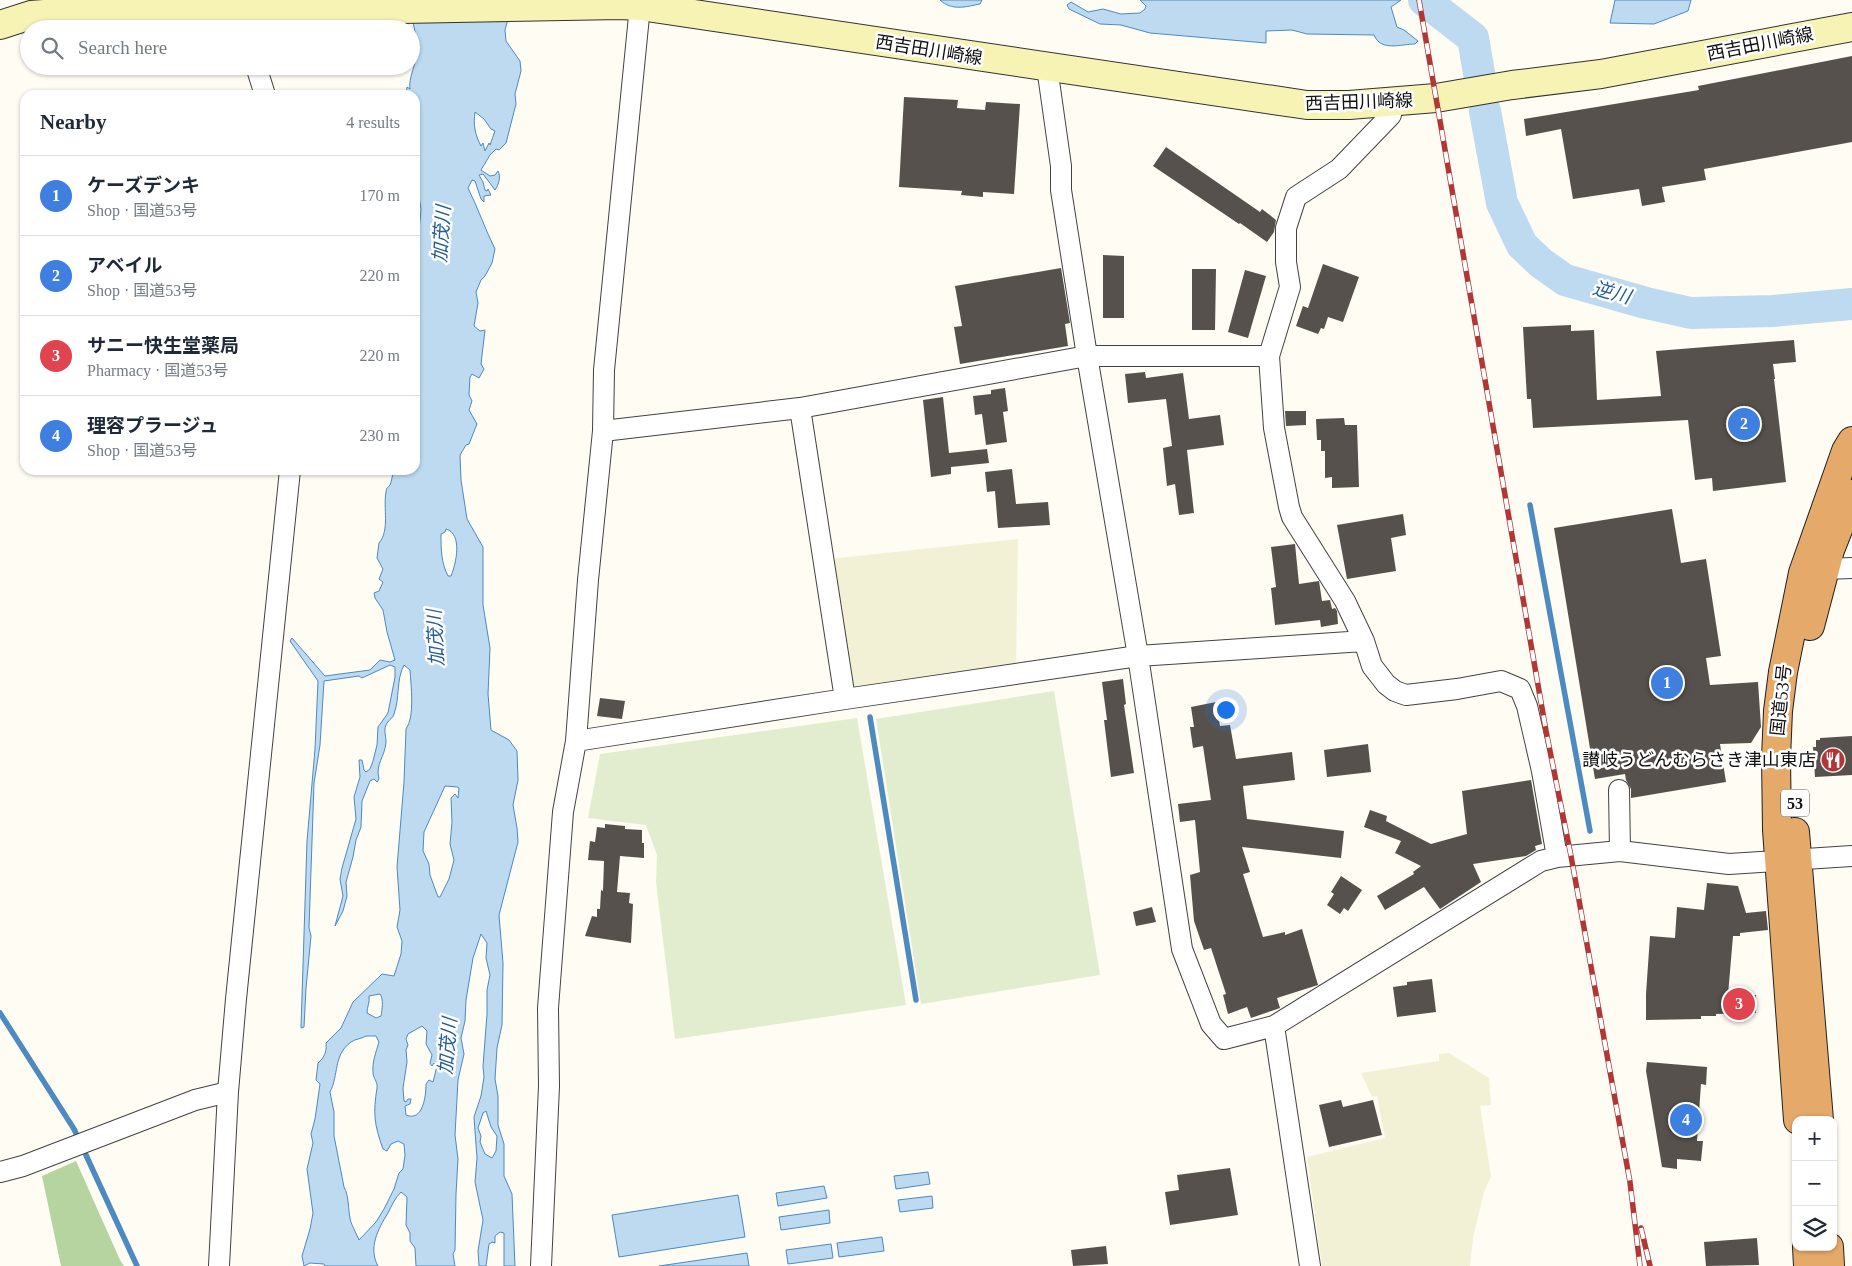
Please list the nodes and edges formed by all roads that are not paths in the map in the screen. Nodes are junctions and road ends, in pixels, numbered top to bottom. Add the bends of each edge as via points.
1 (630, 6) junction
2 (247, 13) edge
3 (0, 25) edge
4 (1852, 27) edge
5 (1047, 67) junction
6 (259, 75) edge
7 (263, 90) edge
8 (1392, 102) junction
9 (1087, 356) junction
10 (1269, 356) junction
11 (800, 408) junction
12 (603, 431) junction
13 (1852, 441) edge
14 (289, 475) edge
15 (1852, 494) edge
16 (1815, 567) junction
17 (1852, 568) edge
18 (1364, 641) junction
19 (1138, 656) junction
20 (845, 699) junction
21 (576, 741) junction
22 (1619, 790) dead end
23 (1620, 851) junction
24 (1852, 856) edge
25 (1557, 857) junction
26 (1789, 861) junction
27 (1800, 1016) junction
28 (1274, 1026) junction
29 (228, 1092) junction
30 (1798, 1116) edge
31 (1818, 1116) edge
32 (0, 1172) edge
33 (1807, 1251) edge
34 (1829, 1251) edge
35 (219, 1266) edge
36 (541, 1266) edge
37 (1310, 1266) edge
38 (1808, 1266) edge
39 (1830, 1266) edge

1 - 2 main road, 西吉田川崎線
1 - 5 main road, 西吉田川崎線
1 - 12 street via 604,370
2 - 3 main road, 西吉田川崎線 via 121,8 31,16
4 - 8 main road, 西吉田川崎線 via 1601,74
5 - 8 main road, 西吉田川崎線 via 1307,106
5 - 9 street via 1061,166 1061,190
6 - 7 street
8 - 10 street via 1391,115 1381,128 1339,169 1296,197 1286,228 1290,287
9 - 10 street
9 - 11 street
9 - 19 street
10 - 18 street via 1274,428 1290,512 1345,600
11 - 12 street
11 - 20 street
12 - 21 street
13 - 16 highway, 国道53号 / 53 via 1846,451
14 - 29 street
15 - 16 highway, 国道53号 / 53 via 1830,550
16 - 17 street
16 - 26 highway, 国道53号 / 53 via 1812,618 1798,691 1795,832
18 - 19 street
18 - 25 street via 1378,676 1395,691 1406,695 1501,681 1520,689 1542,771
19 - 20 street
19 - 28 street via 1182,949 1211,1024 1224,1039
20 - 21 street
21 - 36 street via 563,812 548,1008 549,1086
22 - 23 street
23 - 25 street
23 - 26 street via 1730,864
24 - 26 street
25 - 28 street via 1534,865
26 - 27 highway, 国道53号 / 53
27 - 30 highway, 国道53号 / 53
27 - 31 highway, 国道53号 / 53
28 - 37 street
29 - 32 street via 195,1100
29 - 35 street
33 - 38 highway
34 - 39 highway

